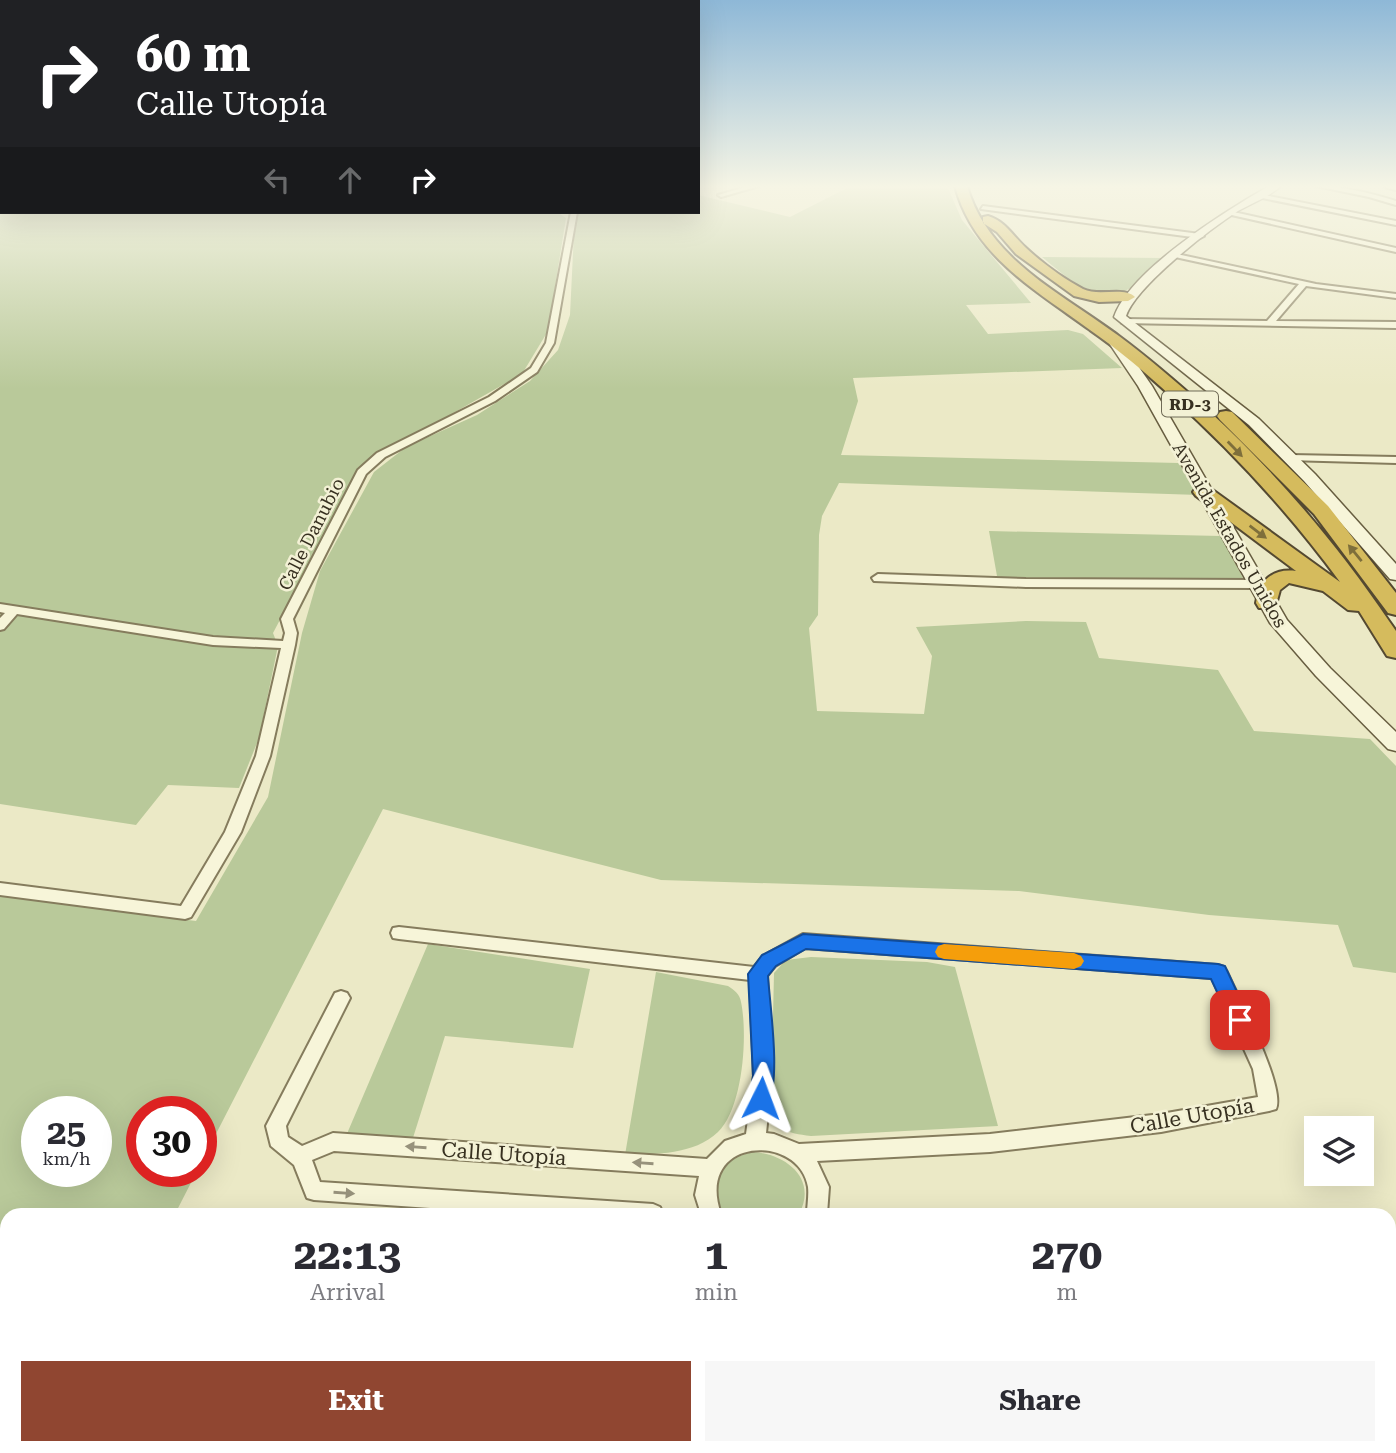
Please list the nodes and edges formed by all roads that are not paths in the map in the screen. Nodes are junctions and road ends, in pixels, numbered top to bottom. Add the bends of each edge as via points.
1 (568, 254) edge
2 (999, 254) edge
3 (1016, 254) edge
4 (1025, 254) edge
5 (1178, 254) edge
6 (1175, 256) junction
7 (1304, 283) junction
8 (1396, 296) edge
9 (1124, 309) junction
10 (1270, 322) junction
11 (1396, 325) edge
12 (1114, 340) junction
13 (1291, 458) junction
14 (1396, 460) edge
15 (1203, 492) junction
16 (1396, 575) edge
17 (878, 578) dead end
18 (1261, 594) junction
19 (1344, 597) junction
20 (0, 608) edge
21 (15, 609) junction
22 (1388, 615) edge
23 (0, 626) edge
24 (289, 645) junction
25 (1396, 651) edge
26 (1396, 744) edge
27 (0, 889) edge
28 (399, 933) dead end
29 (758, 974) junction
30 (341, 998) dead end
31 (755, 1141) junction
32 (798, 1153) junction
33 (299, 1156) junction
34 (711, 1168) junction
35 (565, 1208) edge
36 (709, 1208) edge
37 (819, 1208) edge

1 - 24 street, Calle Danubio via 550,343 534,370 492,399 381,455 362,472 287,619
2 - 12 highway, RD-3
22 -> 3 highway, RD-3 via 1321,510 1254,441 1171,366
4 - 9 highway via 1079,293
5 - 6 street
6 - 7 street
6 - 9 street
7 - 8 street
7 - 10 street
9 - 10 street
9 - 13 street
10 - 11 street
12 - 15 street, Avenida Estados Unidos via 1145,386
12 -> 22 highway, RD-3 via 1173,388 1287,503
13 - 14 street
13 - 16 street
15 - 18 street, Avenida Estados Unidos
15 -> 19 highway
17 - 18 street
18 - 19 highway via 1284,576 1308,579
18 - 26 street, Avenida Estados Unidos via 1295,643
19 - 22 highway
20 - 21 street
21 - 23 street
21 - 24 street via 213,641
22 - 25 highway, RD-3
24 - 27 street, Calle Danubio via 263,756 233,832 185,913
28 - 29 street
29 - 31 street via 764,1076
29 - 32 street, Calle Utopía via 769,961 803,942 1218,972 1262,1069 1269,1103 1161,1123 990,1143
30 - 33 street via 276,1126 275,1137 281,1145
31 - 32 street via 782,1144
31 - 34 street via 730,1149
32 - 37 street via 819,1182
34 -> 33 street, Calle Utopía via 333,1142
33 -> 35 street via 314,1191
34 - 36 street via 705,1191

